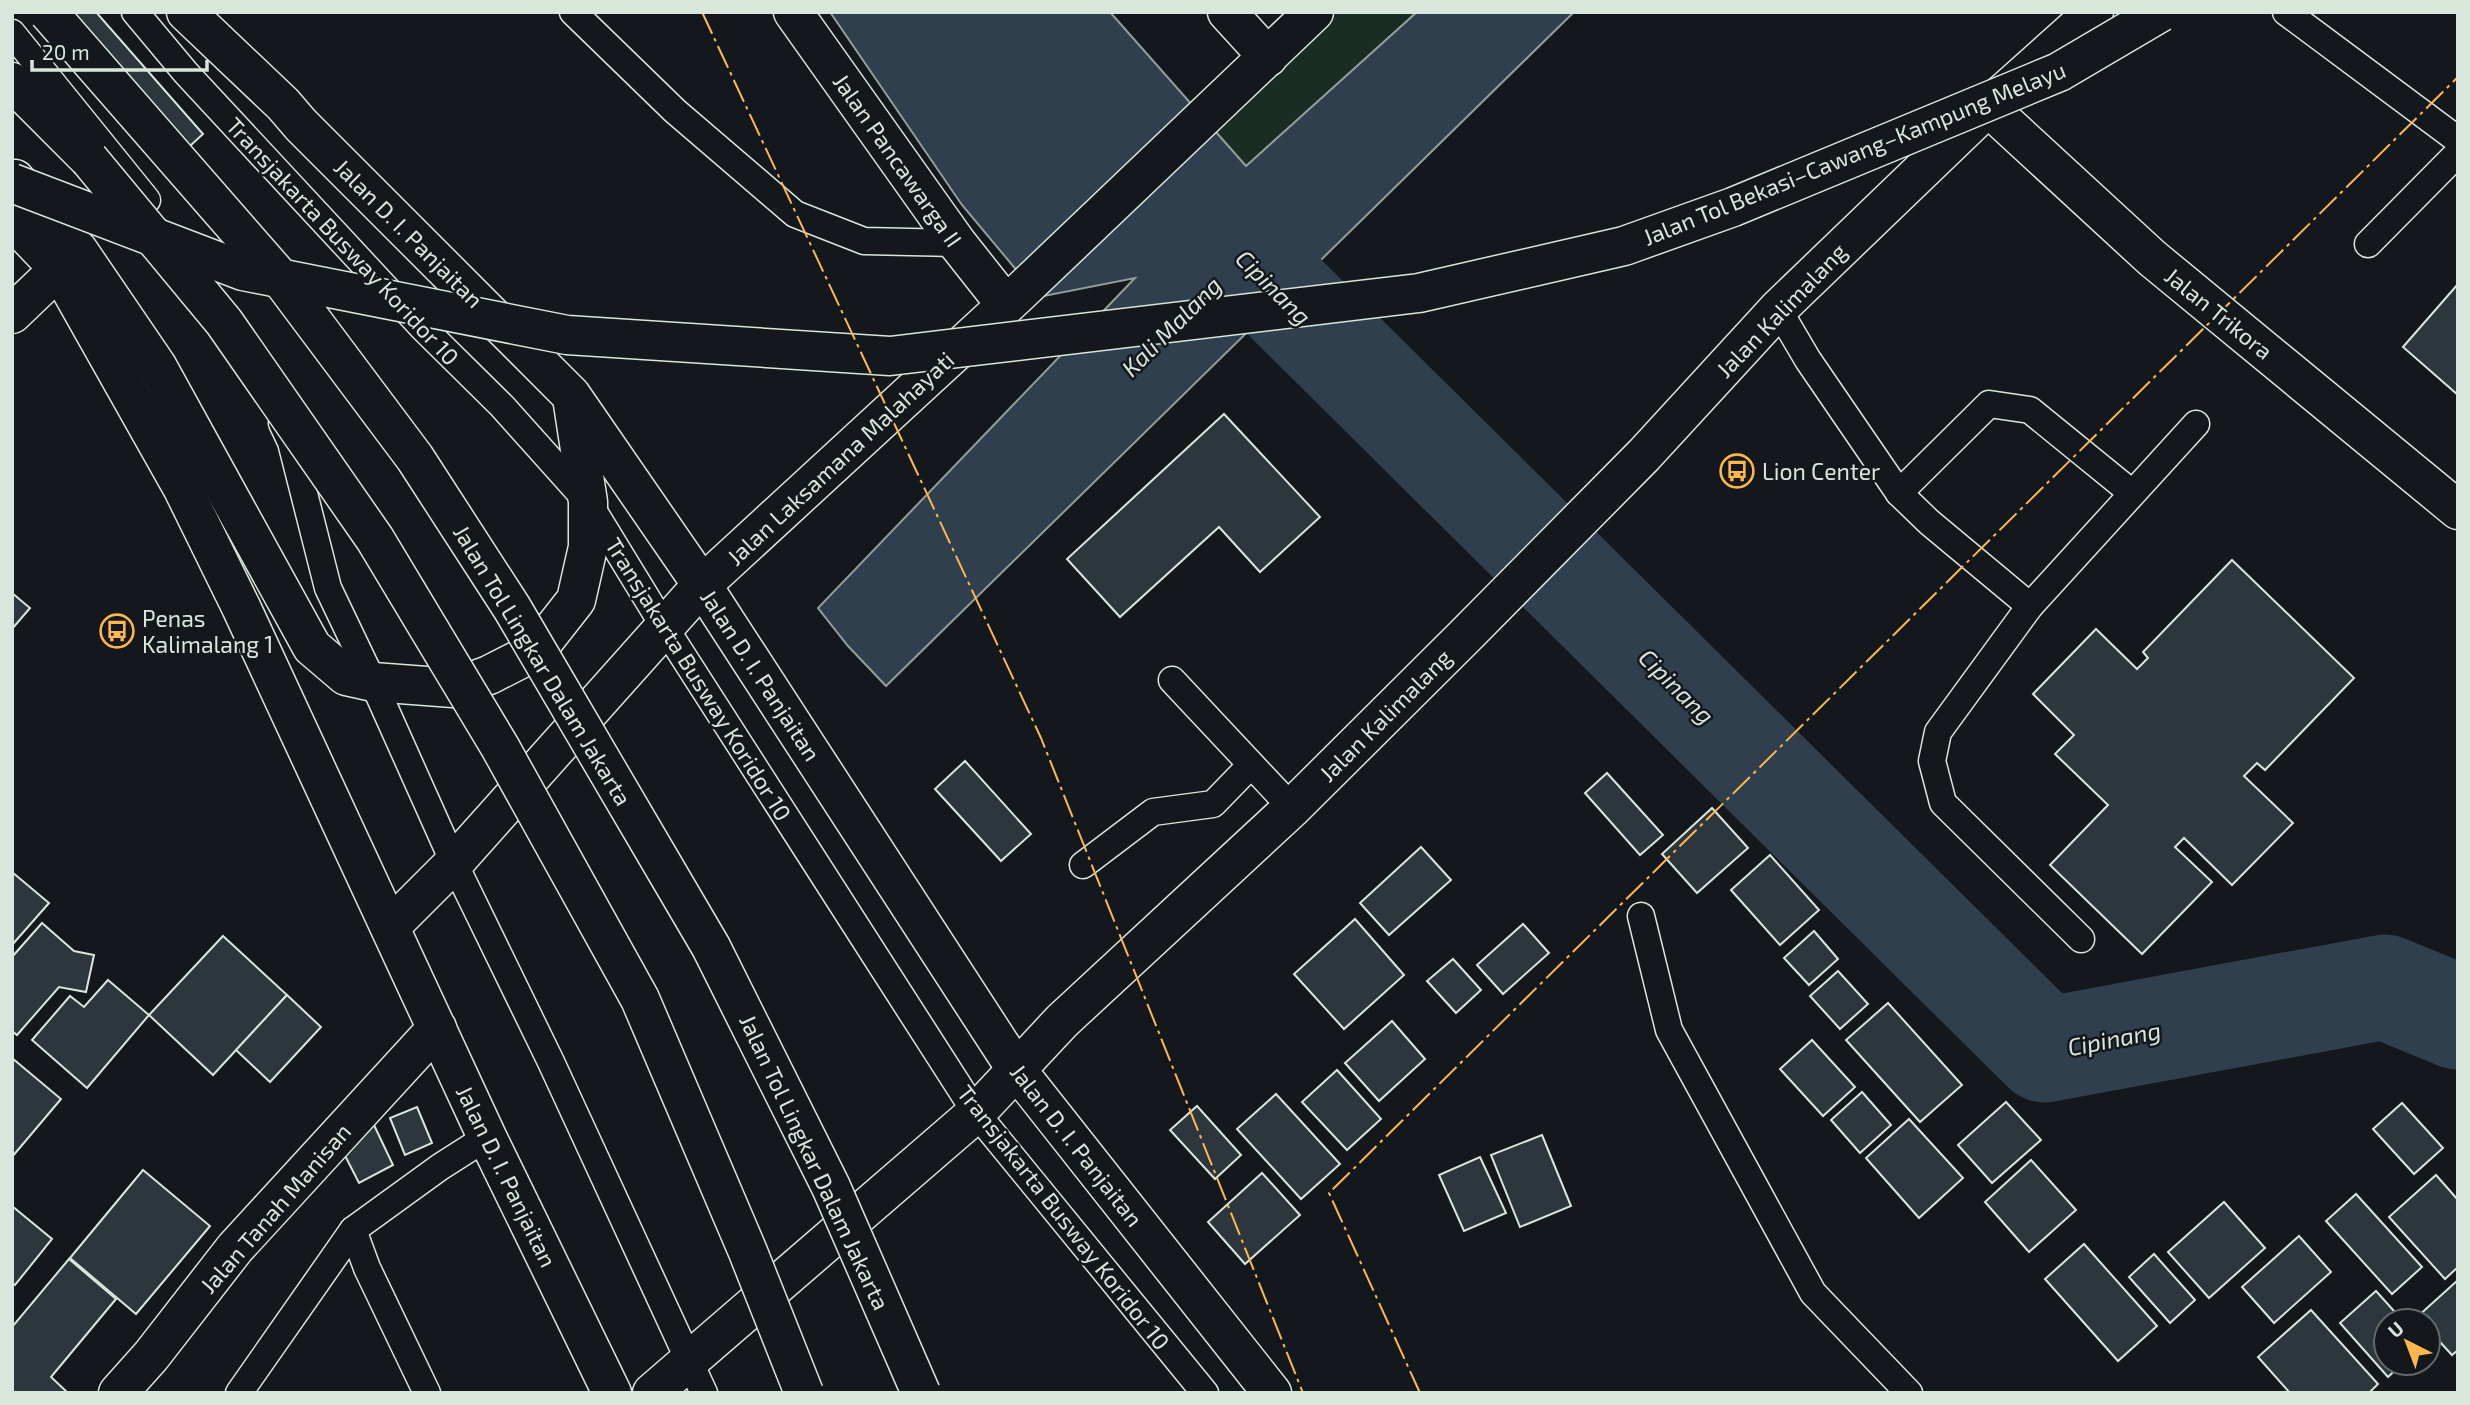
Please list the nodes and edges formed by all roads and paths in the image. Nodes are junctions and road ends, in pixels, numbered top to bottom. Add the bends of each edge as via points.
1 (48, 12) edge
2 (135, 12) edge
3 (186, 12) edge
4 (573, 12) edge
5 (793, 12) edge
6 (1227, 12) edge
7 (1314, 12) edge
8 (2094, 12) edge
9 (2161, 12) edge
10 (2286, 12) edge
11 (12, 33) edge
12 (1268, 57) junction
13 (12, 82) edge
14 (1988, 107) junction
15 (2458, 140) edge
16 (2458, 153) edge
17 (12, 176) edge
18 (12, 183) edge
19 (12, 220) edge
20 (957, 243) junction
21 (2368, 244) dead end
22 (59, 269) junction
23 (1011, 300) junction
24 (1778, 309) junction
25 (12, 314) edge
26 (572, 395) junction
27 (2196, 424) dead end
28 (1899, 493) junction
29 (2132, 493) junction
30 (588, 502) junction
31 (2458, 510) edge
32 (702, 585) junction
33 (2030, 606) junction
34 (665, 628) junction
35 (1172, 680) dead end
36 (373, 682) junction
37 (1251, 765) junction
38 (1292, 808) junction
39 (454, 863) junction
40 (1083, 865) dead end
41 (1641, 916) dead end
42 (390, 927) junction
43 (2081, 939) dead end
44 (437, 1028) junction
45 (1016, 1069) junction
46 (976, 1113) junction
47 (487, 1137) junction
48 (353, 1230) junction
49 (697, 1376) edge
50 (426, 1392) edge
51 (118, 1393) edge
52 (239, 1393) edge
53 (612, 1393) edge
54 (652, 1393) edge
55 (804, 1393) edge
56 (921, 1393) edge
57 (1205, 1393) edge
58 (1272, 1393) edge
59 (1909, 1393) edge

1 - 56 main road, Jalan Tol Lingkar Dalam Jakarta, bridge via 281,279 415,458 512,608 711,947 831,1187
2 - 30 lane, Transjakarta Busway Koridor 10 via 205,93
3 - 26 main road, Jalan D. I. Panjaitan
4 - 20 lane via 675,111 795,214 864,241
5 - 20 main road, Jalan Pancawarga II
6 - 12 main road
7 - 12 main road, Jalan Laksamana Malahayati
8 - 14 main road, Jalan Kalimalang
9 - 18 main road, Jalan Tol Bekasi–Cawang–Kampung Melayu, bridge via 2059,72 1734,207 1624,246 1419,293 890,356 554,333 243,271
10 - 15 lane
11 - 36 lane via 230,304 291,442 328,587
12 - 23 main road, Jalan Laksamana Malahayati
13 - 55 main road, bridge via 89,159 224,322 382,551 500,747 640,999
14 - 24 main road, Jalan Kalimalang
14 - 31 main road, Jalan Trikora via 2152,258
16 - 21 lane
17 - 36 main road via 78,250 157,366 312,647 346,676
19 - 22 main road, Jalan D. I. Panjaitan
20 - 23 main road, Jalan Pancawarga II
22 - 25 main road
22 - 42 main road, Jalan D. I. Panjaitan via 183,489
23 - 32 main road, Jalan Laksamana Malahayati
24 - 28 lane
24 - 38 main road, Jalan Kalimalang via 1644,455
26 - 30 main road
26 - 32 main road, Jalan D. I. Panjaitan
27 - 29 lane
28 - 29 lane via 1989,404 2030,410
28 - 33 lane
29 - 33 lane
30 - 34 lane, Transjakarta Busway Koridor 10
30 - 36 main road via 588,547 576,600 536,651 489,676 453,688
32 - 34 main road, Jalan Laksamana Malahayati
32 - 45 main road, Jalan D. I. Panjaitan
33 - 43 lane via 1938,732 1933,761 1943,803
34 - 39 main road, Jalan Laksamana Malahayati
34 - 46 lane, Transjakarta Busway Koridor 10
35 - 37 lane
36 - 39 lane
37 - 38 lane
37 - 40 lane via 1213,804 1153,812
38 - 45 main road, Jalan Kalimalang
39 - 42 main road, Jalan Laksamana Malahayati
39 - 49 lane
41 - 59 lane via 1670,1030 1812,1293
42 - 44 main road, Jalan D. I. Panjaitan
44 - 47 main road, Jalan D. I. Panjaitan
44 - 51 main road, Jalan Tanah Manisan via 234,1248
45 - 46 main road, Jalan Kalimalang
45 - 58 main road, Jalan D. I. Panjaitan
46 - 49 main road, Jalan Kalimalang
46 - 57 lane, Transjakarta Busway Koridor 10
47 - 48 lane
47 - 53 main road, Jalan D. I. Panjaitan
48 - 50 lane
48 - 52 lane
49 - 54 main road, Jalan Kalimalang

